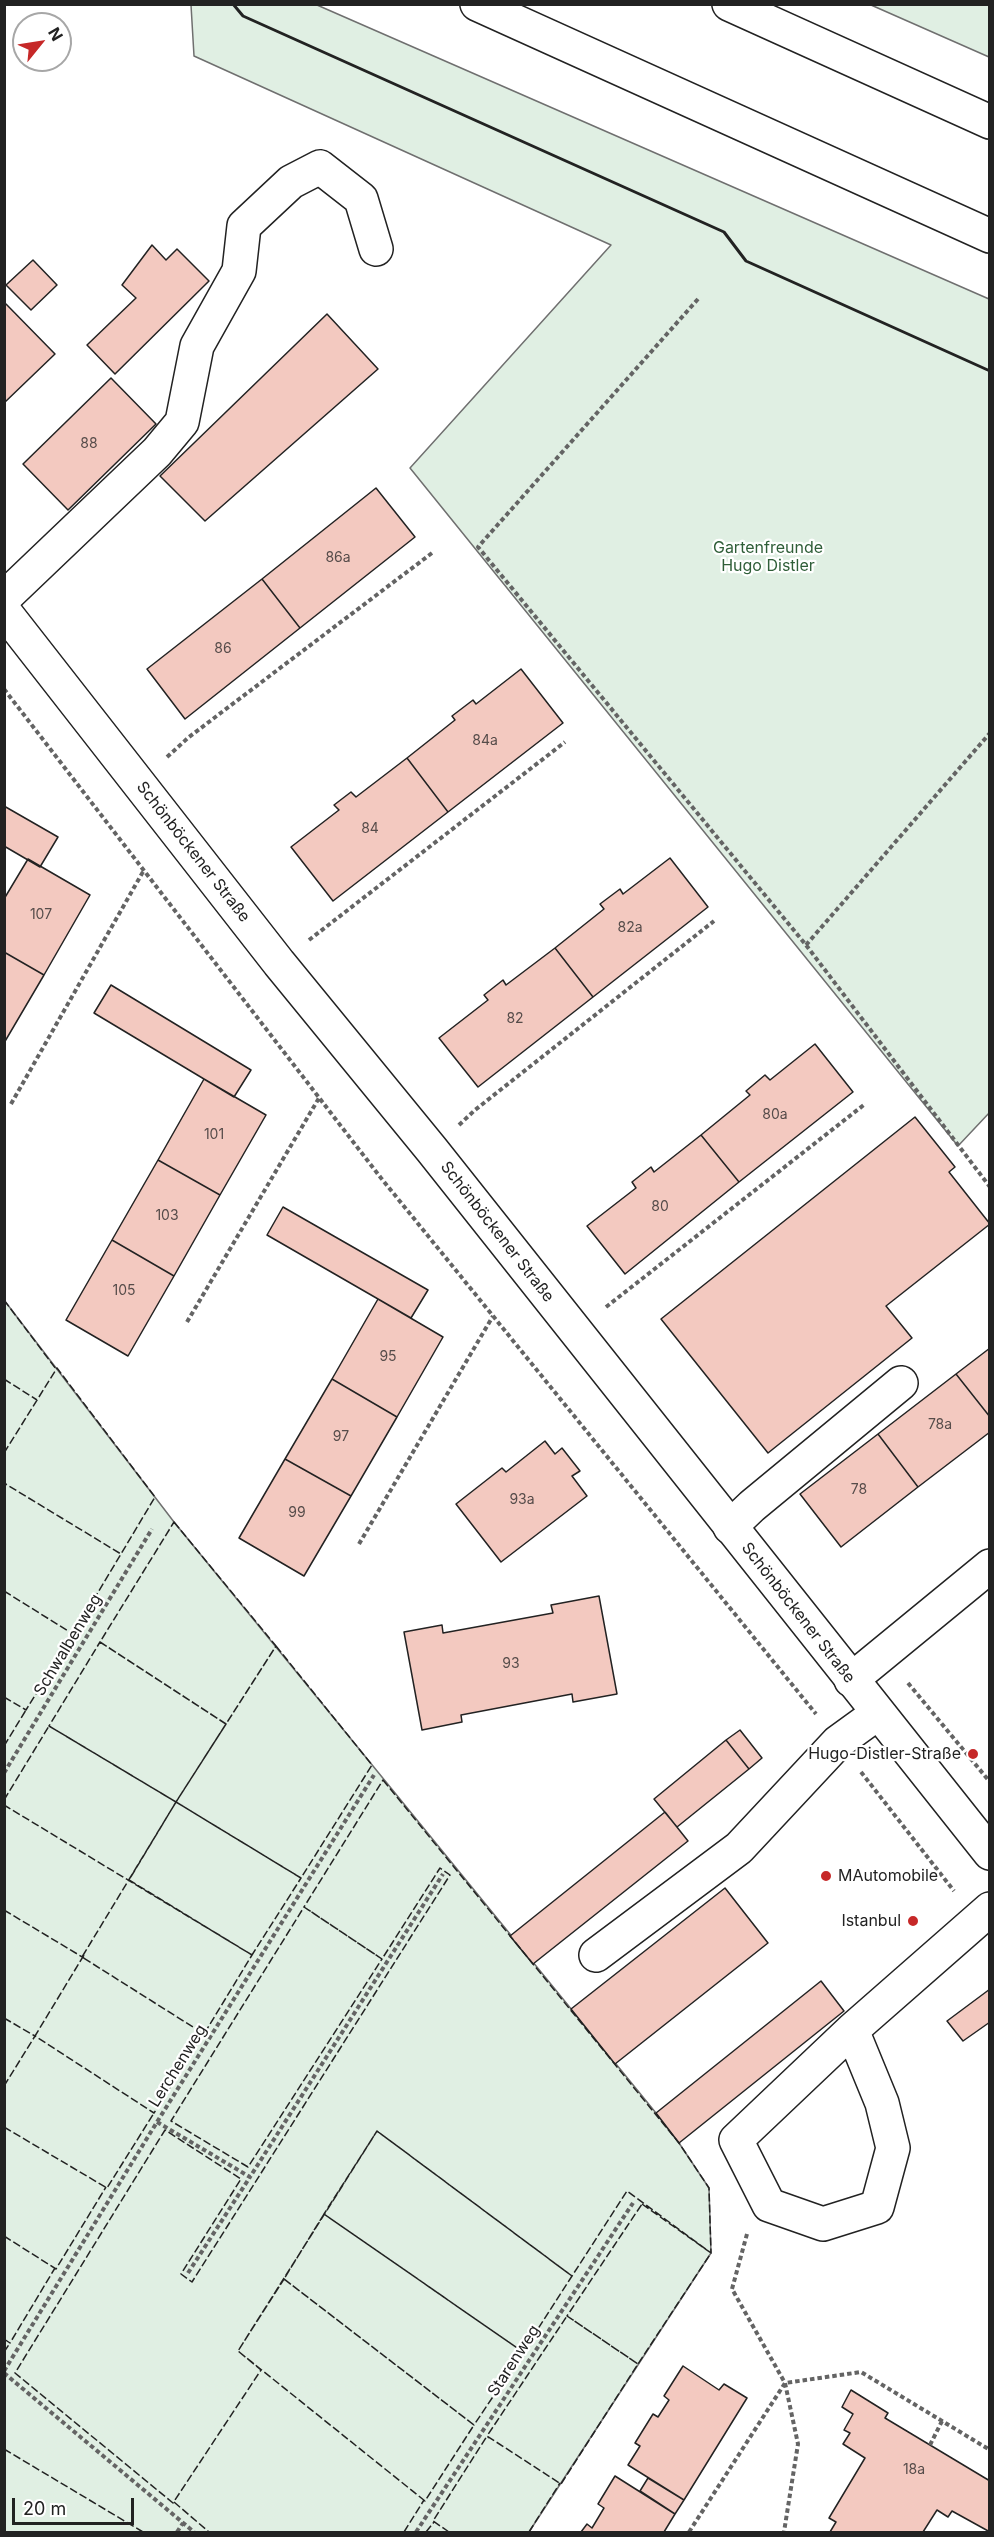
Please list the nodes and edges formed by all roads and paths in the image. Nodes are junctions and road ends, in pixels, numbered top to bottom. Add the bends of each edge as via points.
1 (477, 4) edge
2 (729, 4) edge
3 (990, 122) edge
4 (990, 236) edge
5 (376, 249) dead end
6 (698, 300) dead end
7 (432, 553) dead end
8 (4, 598) edge
9 (4, 611) edge
10 (4, 689) edge
11 (990, 733) edge
12 (565, 742) dead end
13 (162, 762) dead end
14 (144, 870) junction
15 (714, 921) dead end
16 (306, 943) dead end
17 (806, 945) junction
18 (319, 1098) junction
19 (11, 1104) dead end
20 (865, 1104) dead end
21 (453, 1131) dead end
22 (990, 1187) edge
23 (599, 1313) dead end
24 (493, 1316) junction
25 (186, 1322) dead end
26 (901, 1383) dead end
27 (730, 1527) junction
28 (152, 1529) dead end
29 (359, 1544) dead end
30 (990, 1566) edge
31 (851, 1680) junction
32 (878, 1713) junction
33 (838, 1742) junction
34 (4, 1773) edge
35 (374, 1775) dead end
36 (990, 1853) edge
37 (443, 1874) dead end
38 (983, 1914) edge
39 (596, 1955) dead end
40 (852, 2030) junction
41 (157, 2122) junction
42 (250, 2176) junction
43 (633, 2203) dead end
44 (749, 2227) dead end
45 (188, 2273) dead end
46 (4, 2372) edge
47 (785, 2383) junction
48 (4, 2392) edge
49 (4, 2406) edge
50 (942, 2421) junction
51 (930, 2445) dead end
52 (990, 2450) edge
53 (183, 2523) junction
54 (177, 2532) edge
55 (194, 2532) edge
56 (416, 2532) edge
57 (690, 2532) edge
58 (784, 2532) edge

1 - 4 main road
2 - 3 main road
5 - 8 main road via 362,199 320,167 283,189 244,226 239,271 197,346 182,422 157,452
6 - 17 path via 478,547
7 - 13 path via 189,737
9 - 27 main road, Schönböckener Straße via 279,963
10 - 14 path
11 - 17 path
12 - 16 path
14 - 18 path
14 - 19 path
15 - 21 path
17 - 22 path
18 - 24 path
18 - 25 path
20 - 23 path
24 - 29 path
24 - 33 path
26 - 27 main road
27 - 31 main road, Schönböckener Straße
28 - 34 path, Schwalbenweg
30 - 31 main road
31 - 32 main road, Schönböckener Straße
32 - 33 main road
32 - 36 main road, Schönböckener Straße
33 - 38 path
33 - 39 main road via 739,1848
35 - 41 path, Lerchenweg
37 - 42 path
38 - 40 main road
40 - 40 main road via 736,2140 770,2205 823,2224 877,2207 893,2148 882,2103
41 - 42 path
41 - 46 path, Lerchenweg
42 - 45 path
43 - 56 path, Starenweg
44 - 47 path via 732,2289
46 - 53 path
47 - 50 path via 861,2372
47 - 57 path
47 - 58 path via 798,2444
48 - 49 path
50 - 51 path
50 - 52 path
53 - 54 path
53 - 55 path

